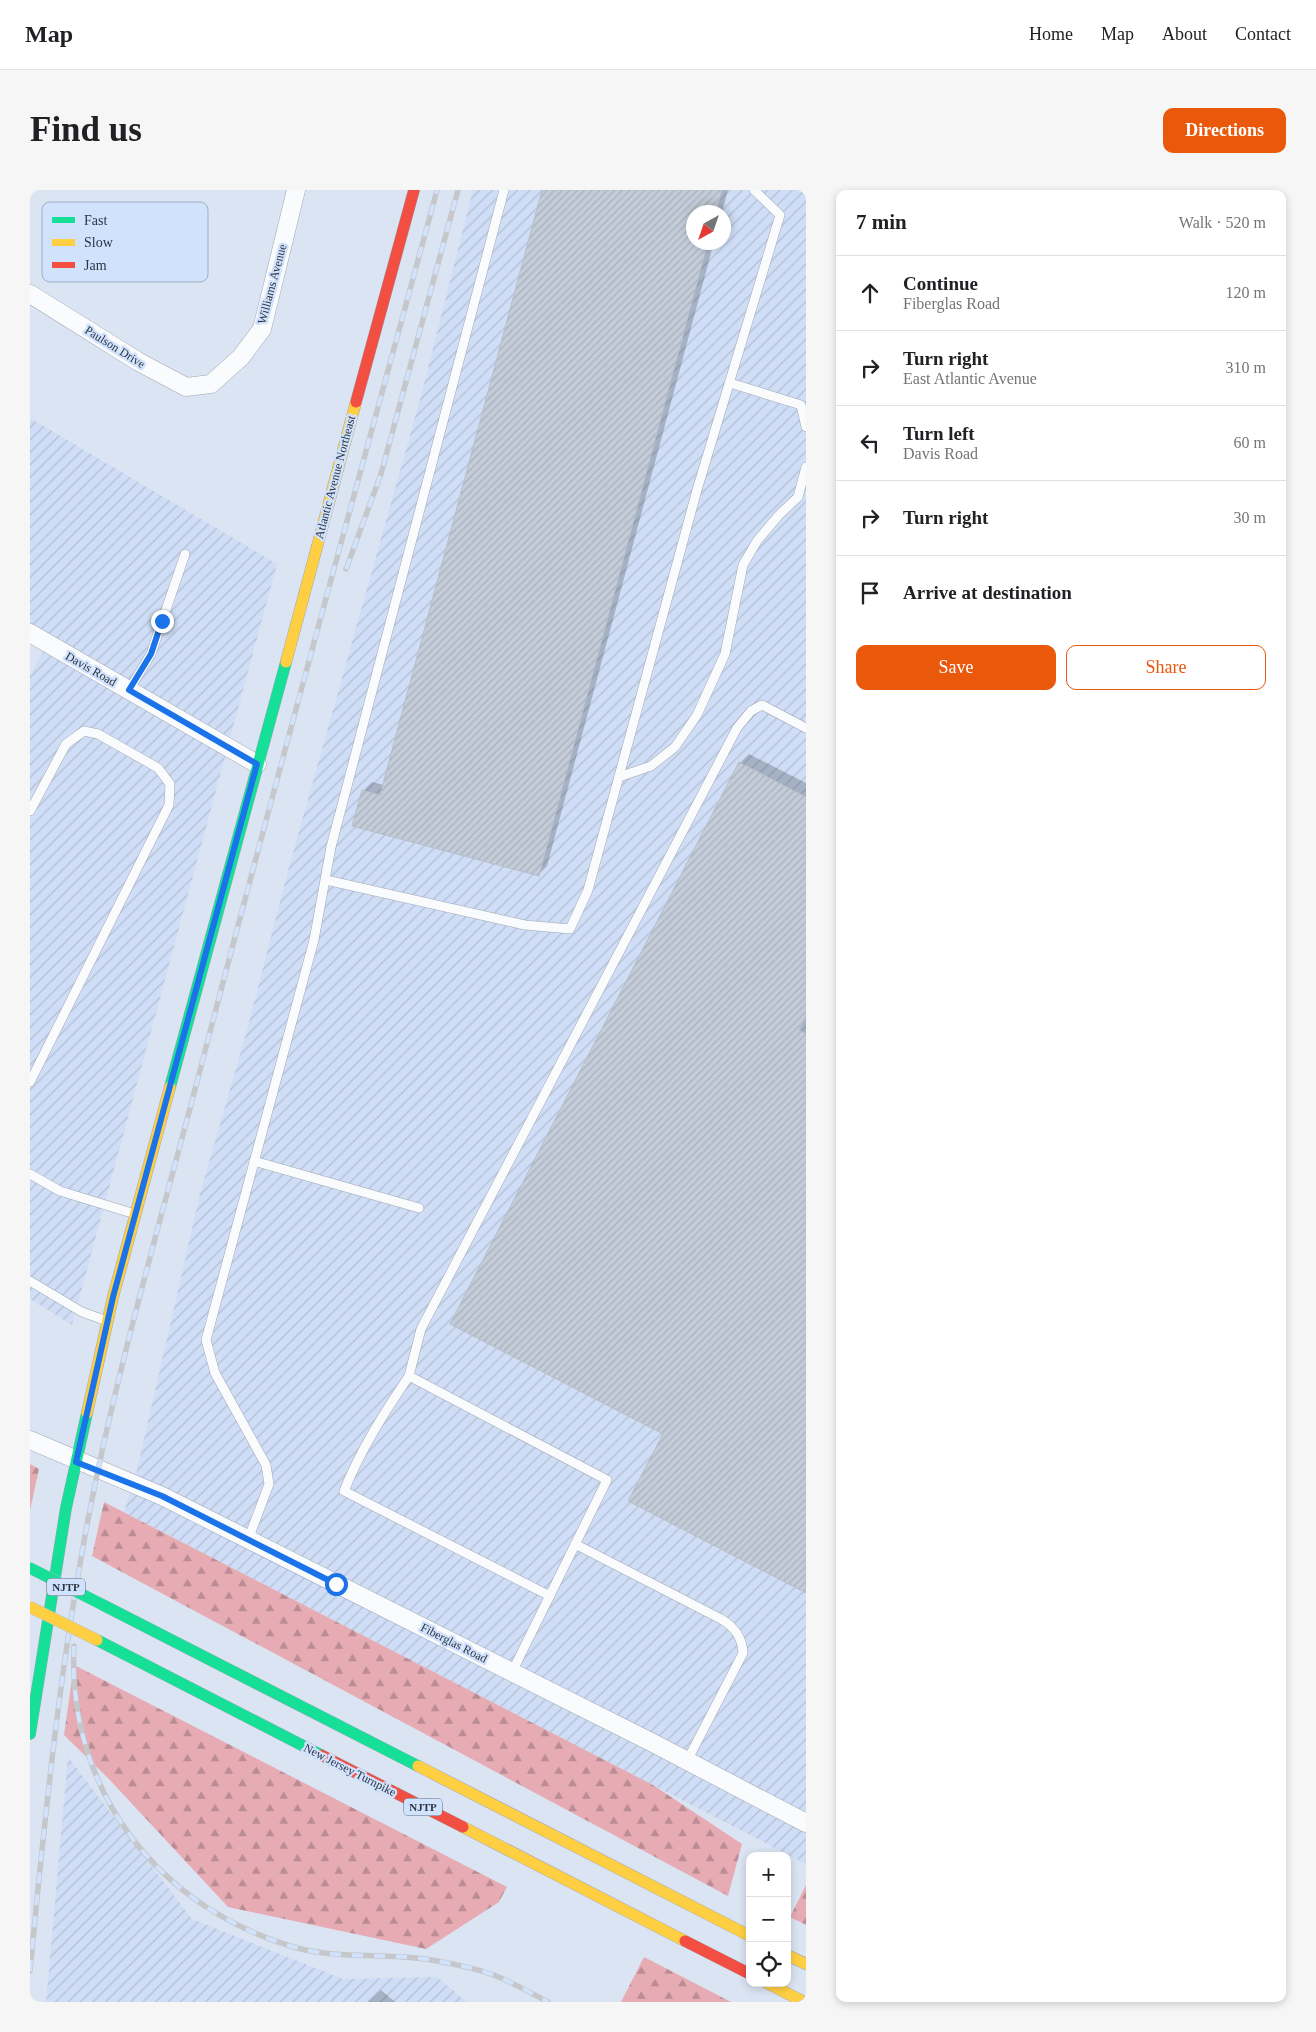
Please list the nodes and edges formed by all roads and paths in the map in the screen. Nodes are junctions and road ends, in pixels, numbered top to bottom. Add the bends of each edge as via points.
1 (296, 190) edge
2 (414, 190) edge
3 (504, 190) edge
4 (754, 190) edge
5 (30, 294) edge
6 (730, 383) junction
7 (204, 385) joint
8 (806, 427) edge
9 (806, 467) edge
10 (185, 554) dead end
11 (30, 633) edge
12 (129, 690) junction
13 (806, 728) edge
14 (257, 764) junction
15 (619, 777) junction
16 (30, 811) edge
17 (326, 880) junction
18 (30, 1082) edge
19 (254, 1161) junction
20 (30, 1174) edge
21 (419, 1208) dead end
22 (135, 1214) junction
23 (30, 1280) edge
24 (107, 1322) junction
25 (409, 1376) junction
26 (30, 1440) edge
27 (76, 1462) junction
28 (248, 1540) junction
29 (575, 1544) junction
30 (30, 1568) edge
31 (550, 1596) junction
32 (30, 1607) edge
33 (512, 1672) junction
34 (30, 1734) edge
35 (687, 1761) junction
36 (806, 1823) edge
37 (746, 1934) edge
38 (791, 1957) edge
39 (806, 1964) edge
40 (746, 1972) edge
41 (775, 1987) edge
42 (804, 2002) edge

1 - 7 street, Williams Avenue via 262,328 241,357 211,384
2 - 14 main road, Atlantic Avenue Northeast
3 - 17 lane via 331,847
4 - 6 lane via 780,215
5 - 7 street, Paulson Drive via 139,362 186,387
6 - 8 lane via 802,405
6 - 15 lane
9 - 15 lane via 798,496 757,541 743,565 725,654 697,715 675,747 651,766
10 - 12 lane via 151,654
11 - 12 street, Davis Road
12 - 14 street, Davis Road
13 - 25 lane via 762,705 751,711 737,728 421,1329
14 - 22 main road, Atlantic Avenue Northeast
15 - 17 lane via 588,890 570,930 525,926
16 - 18 lane via 66,744 84,731 98,734 158,768 170,784 169,804
17 - 19 lane via 314,940
19 - 21 lane
19 - 28 lane via 206,1340 216,1373 266,1465 269,1484
20 - 22 lane via 60,1191
22 - 24 main road, Atlantic Avenue Northeast
23 - 24 lane via 82,1312
24 - 27 main road, Atlantic Avenue Northeast
25 - 29 lane via 606,1480
25 - 31 lane via 374,1428 344,1491
26 - 27 street, Fiberglas Road
27 - 28 street, Fiberglas Road via 162,1496
27 - 34 main road, Atlantic Avenue Northeast
28 - 33 street, Fiberglas Road
29 - 31 lane
29 - 35 lane via 726,1622 742,1642 743,1653
30 - 37 main road, NJTP, bridge
31 - 33 lane
32 - 40 main road, New Jersey Turnpike / NJTP, bridge
33 - 35 street, Fiberglas Road
35 - 36 street, Fiberglas Road
38 - 39 main road
41 - 42 main road

